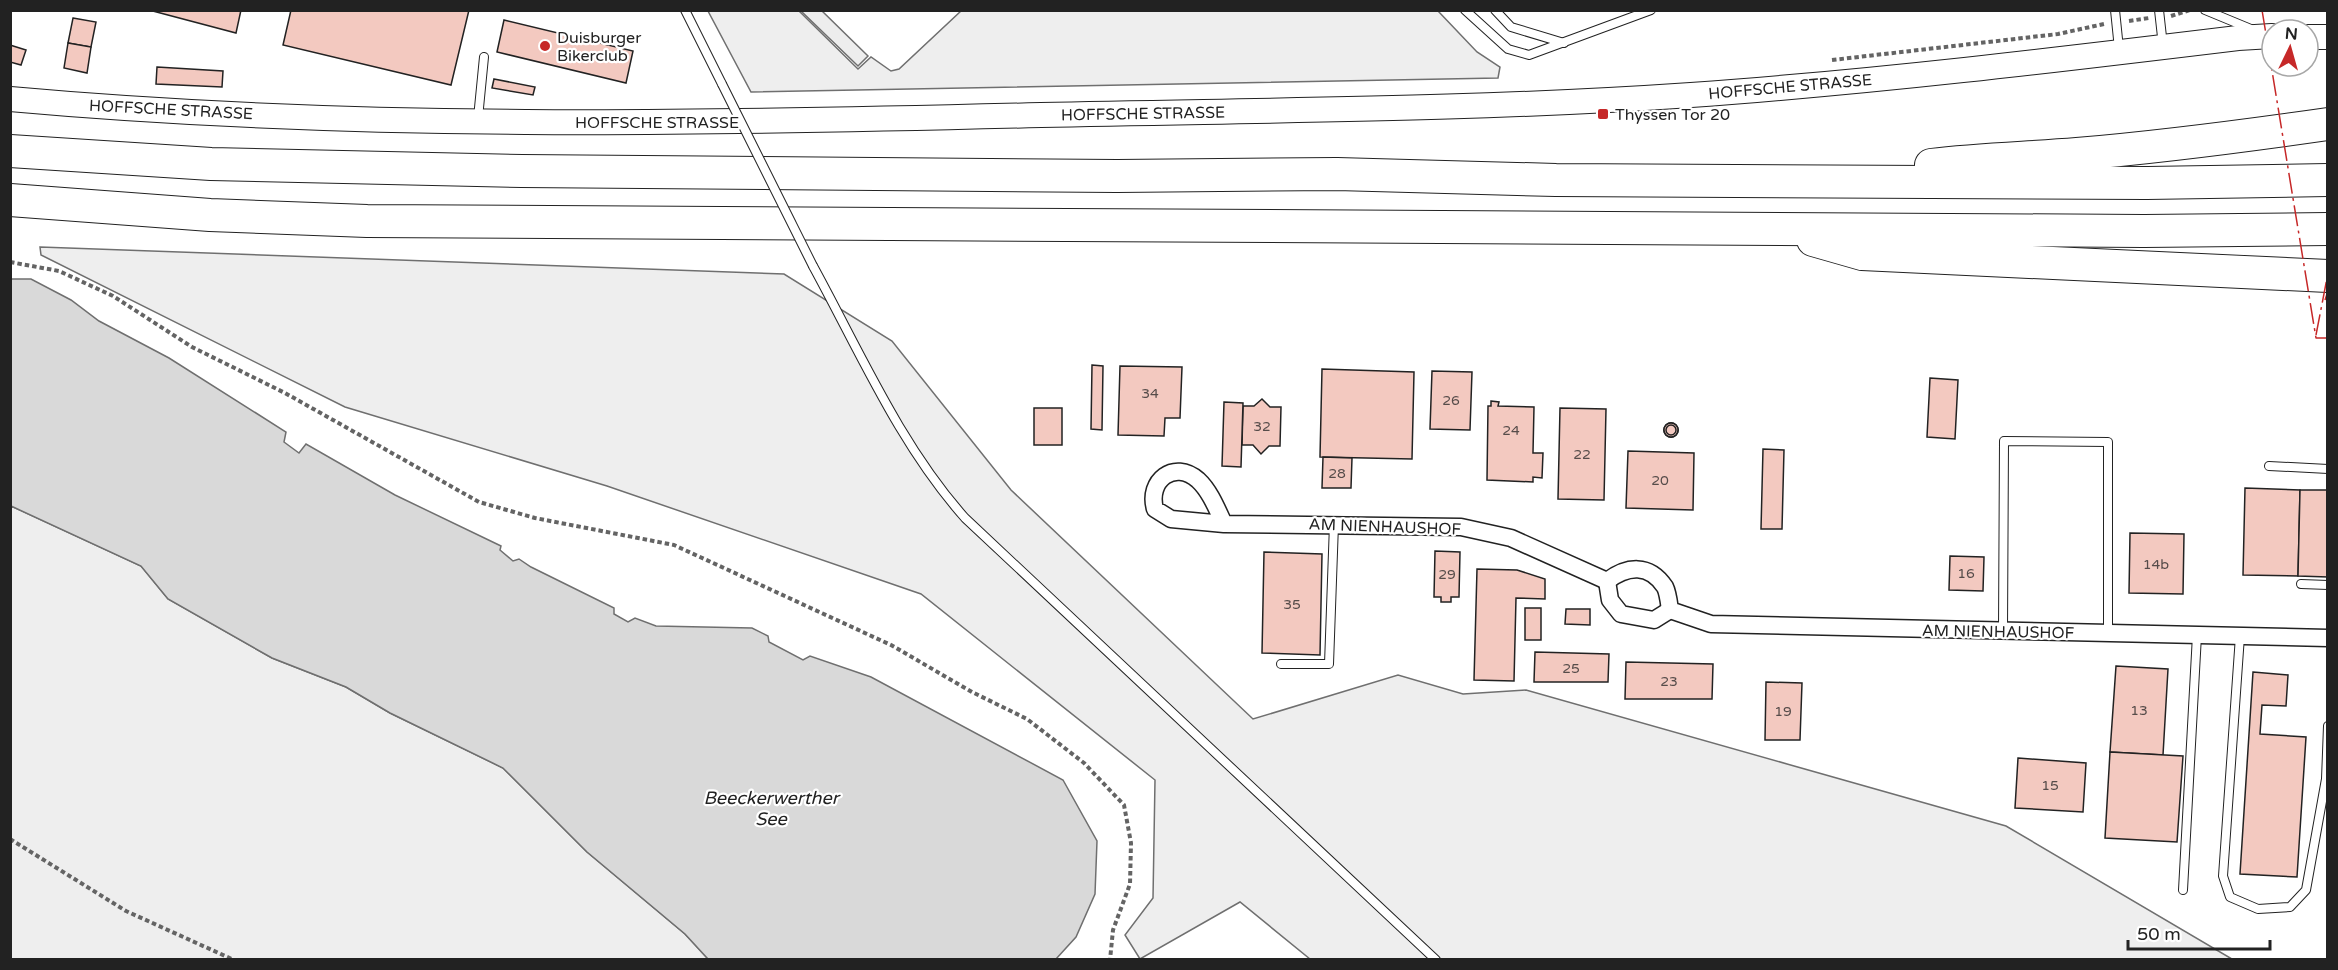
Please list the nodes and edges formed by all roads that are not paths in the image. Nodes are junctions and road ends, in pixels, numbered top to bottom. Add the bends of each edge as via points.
1 (686, 10) edge
2 (1465, 10) edge
3 (1495, 10) edge
4 (1651, 10) edge
5 (2115, 10) edge
6 (2205, 10) edge
7 (2160, 14) edge
8 (2260, 31) edge
9 (2260, 37) edge
10 (1564, 43) junction
11 (2163, 47) junction
12 (2119, 53) junction
13 (484, 57) dead end
14 (10, 99) edge
15 (477, 122) junction
16 (2328, 124) edge
17 (10, 151) edge
18 (2328, 180) edge
19 (1835, 181) junction
20 (10, 200) edge
21 (2328, 229) edge
22 (1778, 230) junction
23 (2328, 276) edge
24 (2270, 466) dead end
25 (2328, 469) edge
26 (1224, 524) dead end
27 (1335, 524) junction
28 (1607, 581) junction
29 (2301, 584) dead end
30 (2328, 585) edge
31 (1670, 610) junction
32 (2003, 631) junction
33 (2108, 633) junction
34 (2197, 635) junction
35 (2240, 636) junction
36 (2328, 638) edge
37 (1281, 664) dead end
38 (2328, 726) edge
39 (2183, 890) dead end
40 (1436, 960) edge

1 - 40 lane, bridge via 813,266 913,453 937,487 965,518
2 - 10 lane via 1515,53 1538,54
3 - 10 lane via 1511,27
4 - 10 lane
5 - 12 lane
6 - 8 lane
7 - 11 lane
9 - 11 street, HOFFSCHE STRASSE
11 - 12 street, HOFFSCHE STRASSE
12 - 15 street, HOFFSCHE STRASSE via 1816,84 1538,103 727,123
13 - 15 lane
14 - 15 street, HOFFSCHE STRASSE via 123,109
16 - 19 highway via 2151,147 1985,158 1892,169
17 - 19 highway via 211,164 498,170
18 - 19 highway
20 - 22 highway via 210,215 367,221
21 - 22 highway
22 - 23 highway via 1862,254
24 - 25 lane
26 - 27 street, AM NIENHAUSHOF
27 - 28 street, AM NIENHAUSHOF via 1461,527 1511,538
27 - 37 lane via 1329,664
28 - 31 street via 1610,600 1621,614 1654,620
28 - 31 street via 1622,570 1637,569 1652,575 1665,588
29 - 30 lane
31 - 32 street, AM NIENHAUSHOF via 1711,624
32 - 33 street, AM NIENHAUSHOF
32 - 33 lane via 2004,441 2108,442
33 - 34 street, AM NIENHAUSHOF
34 - 35 street, AM NIENHAUSHOF
34 - 39 lane
35 - 36 street, AM NIENHAUSHOF
35 - 38 lane via 2223,876 2230,897 2258,909 2290,907 2306,891 2326,779

